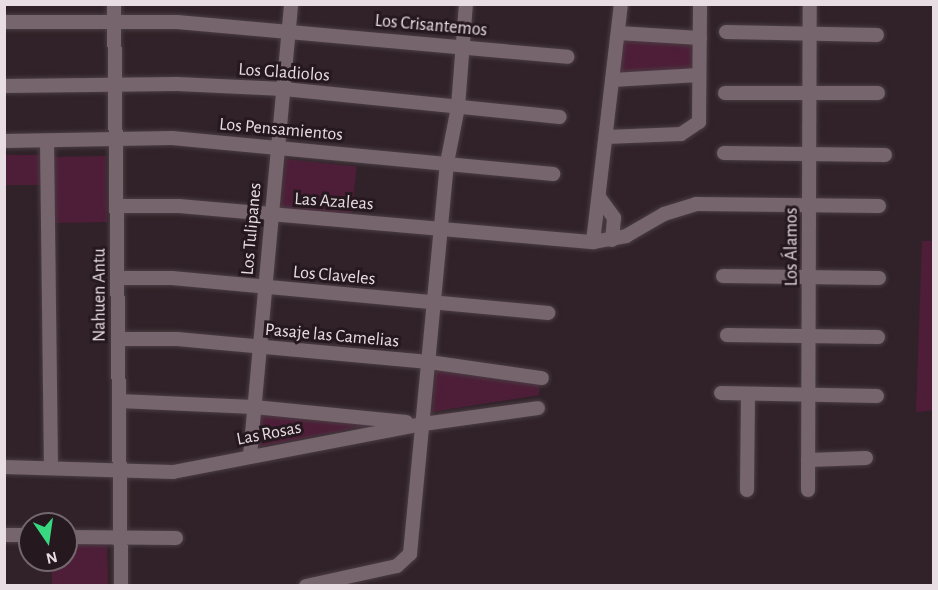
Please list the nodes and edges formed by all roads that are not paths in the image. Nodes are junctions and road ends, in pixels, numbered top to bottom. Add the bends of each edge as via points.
1 (114, 4) edge
2 (291, 4) edge
3 (466, 4) edge
4 (621, 4) edge
5 (700, 4) edge
6 (810, 4) edge
7 (4, 22) edge
8 (114, 22) junction
9 (288, 32) junction
10 (726, 32) dead end
11 (618, 33) junction
12 (810, 33) junction
13 (877, 35) dead end
14 (700, 38) junction
15 (465, 47) junction
16 (567, 57) dead end
17 (699, 75) junction
18 (612, 80) junction
19 (115, 85) junction
20 (4, 86) edge
21 (284, 89) junction
22 (725, 93) dead end
23 (810, 93) junction
24 (878, 93) dead end
25 (458, 107) junction
26 (560, 117) dead end
27 (606, 136) junction
28 (114, 139) junction
29 (4, 141) edge
30 (47, 141) junction
31 (278, 149) junction
32 (724, 153) dead end
33 (810, 154) junction
34 (885, 155) dead end
35 (447, 164) junction
36 (553, 174) dead end
37 (600, 197) junction
38 (117, 206) junction
39 (810, 206) junction
40 (879, 206) dead end
41 (272, 216) junction
42 (441, 229) junction
43 (612, 240) junction
44 (593, 242) junction
45 (723, 276) dead end
46 (810, 277) junction
47 (117, 278) junction
48 (879, 278) dead end
49 (265, 288) junction
50 (434, 303) junction
51 (548, 313) dead end
52 (727, 335) dead end
53 (809, 336) junction
54 (878, 337) dead end
55 (118, 339) junction
56 (260, 348) junction
57 (429, 362) junction
58 (542, 378) dead end
59 (721, 393) dead end
60 (748, 394) junction
61 (809, 395) junction
62 (877, 396) dead end
63 (119, 401) junction
64 (254, 406) junction
65 (538, 408) dead end
66 (423, 424) junction
67 (250, 456) junction
68 (866, 458) dead end
69 (808, 460) junction
70 (4, 467) edge
71 (51, 468) junction
72 (120, 470) junction
73 (747, 490) dead end
74 (808, 490) dead end
75 (78, 537) edge
76 (121, 538) junction
77 (176, 538) dead end
78 (121, 585) edge
79 (306, 585) edge

1 - 8 street, Nahuen Antu
2 - 9 street, Los Tulipanes
3 - 15 street
4 - 11 street
5 - 14 street
6 - 12 street, Los Álamos
7 - 8 street, Los Crisantemos
8 - 9 street, Los Crisantemos via 177,22
8 - 19 street, Nahuen Antu
9 - 15 street, Los Crisantemos
9 - 21 street, Los Tulipanes
10 - 12 street
11 - 14 street
11 - 18 street
12 - 13 street
12 - 23 street, Los Álamos
14 - 17 street
15 - 16 street, Los Crisantemos
15 - 25 street
17 - 18 street
17 - 27 street via 699,122 692,130 681,134
18 - 27 street
19 - 20 street, Los Gladiolos
19 - 21 street, Los Gladiolos
19 - 28 street, Nahuen Antu
21 - 25 street, Los Gladiolos
21 - 31 street, Los Tulipanes
22 - 23 street
23 - 24 street
23 - 33 street, Los Álamos
25 - 26 street, Los Gladiolos
25 - 35 street
27 - 37 street
28 - 30 street, Los Pensamientos
28 - 31 street, Los Pensamientos via 172,138
28 - 38 street, Nahuen Antu
29 - 30 street, Los Pensamientos
30 - 71 street
31 - 35 street, Los Pensamientos
31 - 41 street, Los Tulipanes
32 - 33 street
33 - 34 street
33 - 39 street, Los Álamos
35 - 36 street, Los Pensamientos
35 - 42 street
37 - 43 street via 614,218
37 - 44 street
38 - 41 street, Las Azaleas via 179,206
38 - 47 street, Nahuen Antu
39 - 40 street, Las Azaleas
39 - 43 street, Las Azaleas via 682,206
39 - 46 street, Los Álamos
41 - 42 street, Las Azaleas
41 - 49 street, Los Tulipanes
42 - 44 street, Las Azaleas
42 - 50 street
43 - 44 street, Las Azaleas
45 - 46 street
46 - 48 street
46 - 53 street, Los Álamos
47 - 49 street, Los Claveles via 172,278
47 - 55 street, Nahuen Antu
49 - 50 street, Los Claveles
49 - 56 street, Los Tulipanes
50 - 51 street, Los Claveles
50 - 57 street
52 - 53 street
53 - 54 street
53 - 61 street, Los Álamos
55 - 56 street, Pasaje las Camelias via 177,339
55 - 63 street, Nahuen Antu
56 - 57 street, Pasaje las Camelias
56 - 64 street, Los Tulipanes
57 - 58 street, Pasaje las Camelias
57 - 66 street
59 - 60 street
60 - 61 street
60 - 73 street
61 - 62 street
61 - 69 street, Los Álamos
63 - 64 street
63 - 72 street, Nahuen Antu
64 - 66 street
64 - 67 street, Los Tulipanes
65 - 66 street, Las Rosas
66 - 67 street, Las Rosas
66 - 79 street via 414,539 406,560 397,566
67 - 72 street, Las Rosas via 173,472
68 - 69 street
69 - 74 street, Los Álamos
70 - 71 street, Las Rosas
71 - 72 street, Las Rosas
72 - 76 street, Nahuen Antu
75 - 76 street
76 - 77 street
76 - 78 street, Nahuen Antu

